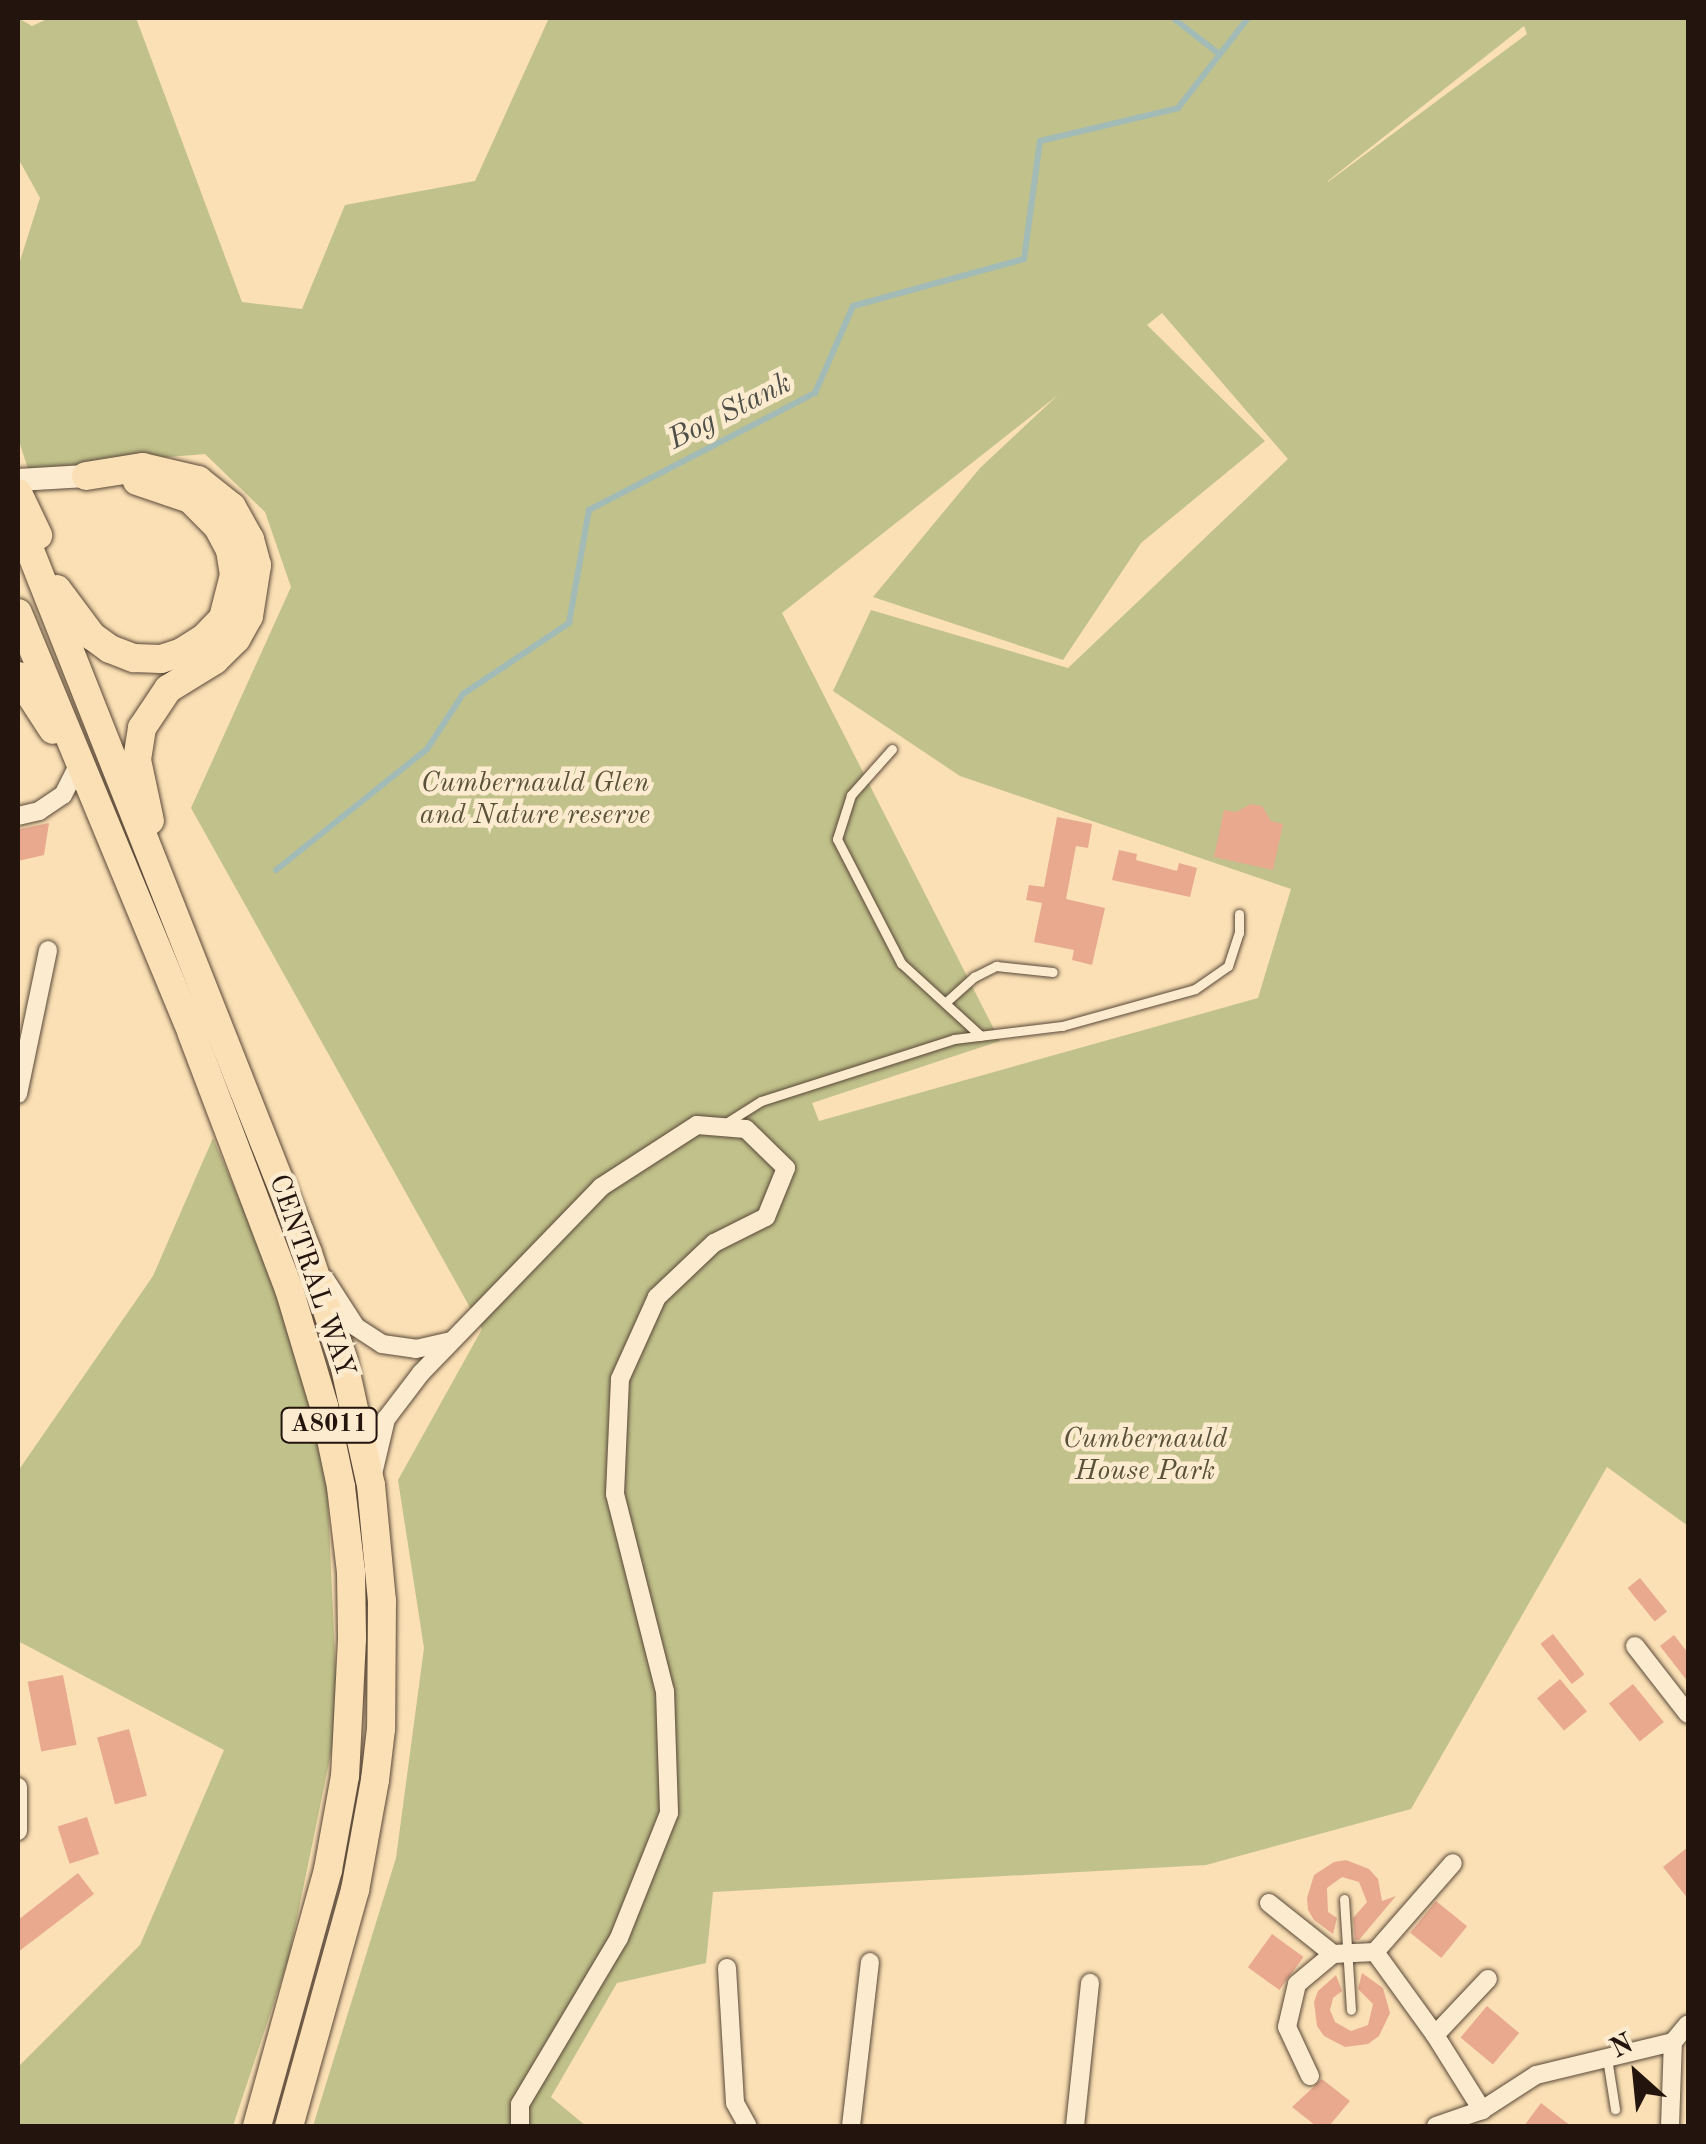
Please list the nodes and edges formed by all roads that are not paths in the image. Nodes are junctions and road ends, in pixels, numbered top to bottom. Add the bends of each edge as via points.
1 (86, 476) junction
2 (18, 480) edge
3 (18, 493) edge
4 (24, 526) edge
5 (18, 614) edge
6 (18, 676) edge
7 (892, 749) dead end
8 (79, 759) junction
9 (18, 816) edge
10 (1239, 914) dead end
11 (48, 950) dead end
12 (1053, 972) dead end
13 (202, 979) junction
14 (946, 1002) junction
15 (982, 1036) junction
16 (18, 1094) edge
17 (720, 1127) junction
18 (308, 1253) junction
19 (454, 1340) junction
20 (370, 1484) junction
21 (1635, 1646) dead end
22 (1688, 1714) edge
23 (18, 1787) edge
24 (18, 1830) edge
25 (1453, 1864) dead end
26 (1344, 1899) dead end
27 (1268, 1904) dead end
28 (1375, 1952) junction
29 (1340, 1954) junction
30 (870, 1962) dead end
31 (727, 1968) dead end
32 (1488, 1978) dead end
33 (1090, 1984) dead end
34 (1351, 2010) dead end
35 (1688, 2024) edge
36 (1435, 2035) junction
37 (1674, 2042) junction
38 (1607, 2056) junction
39 (1310, 2076) dead end
40 (1615, 2109) dead end
41 (1482, 2110) junction
42 (257, 2126) edge
43 (289, 2126) edge
44 (520, 2126) edge
45 (748, 2126) edge
46 (852, 2126) edge
47 (1075, 2126) edge
48 (1436, 2126) edge
49 (1670, 2126) edge

1 - 2 street
1 - 4 main road via 159,486 190,499 213,520 234,574 228,610 212,632 162,659 110,650 77,621
1 - 13 main road via 143,467 188,475 232,507 256,556 254,599 236,639 155,703 137,748 144,803
3 - 4 main road
4 - 13 main road, CENTRAL WAY / A8011 via 152,868
5 - 8 main road, CENTRAL WAY / A8011
6 - 8 main road
7 - 14 lane via 851,795 837,839 900,963
8 - 9 street via 62,795
8 - 42 main road, CENTRAL WAY / A8011 via 289,1289 341,1488 352,1639 345,1776 328,1870
10 - 15 lane via 1228,966 1194,989 1062,1026
11 - 16 street
12 - 14 lane via 996,966
13 - 18 main road, CENTRAL WAY / A8011
14 - 15 lane
15 - 17 lane via 760,1101
17 - 19 street via 696,1126 602,1188
17 - 44 street via 746,1130 786,1168 766,1216 714,1243 657,1297 620,1379 615,1494 665,1691 669,1813 619,1938 520,2104
18 - 19 street via 356,1327 382,1344 416,1349
18 - 20 main road, CENTRAL WAY / A8011 via 343,1359
19 - 20 street via 386,1419
20 - 43 main road, CENTRAL WAY / A8011 via 382,1728 355,1890
21 - 22 street
23 - 24 street
25 - 28 street
26 - 29 lane
27 - 29 street
28 - 29 street
28 - 36 street
29 - 34 lane
29 - 39 street via 1297,1984 1287,2028
30 - 46 street
31 - 45 street via 735,2103
32 - 36 street
33 - 47 street
35 - 37 street
36 - 41 street
37 - 38 street
37 - 49 street
38 - 40 lane
38 - 41 street via 1536,2075
41 - 48 street

